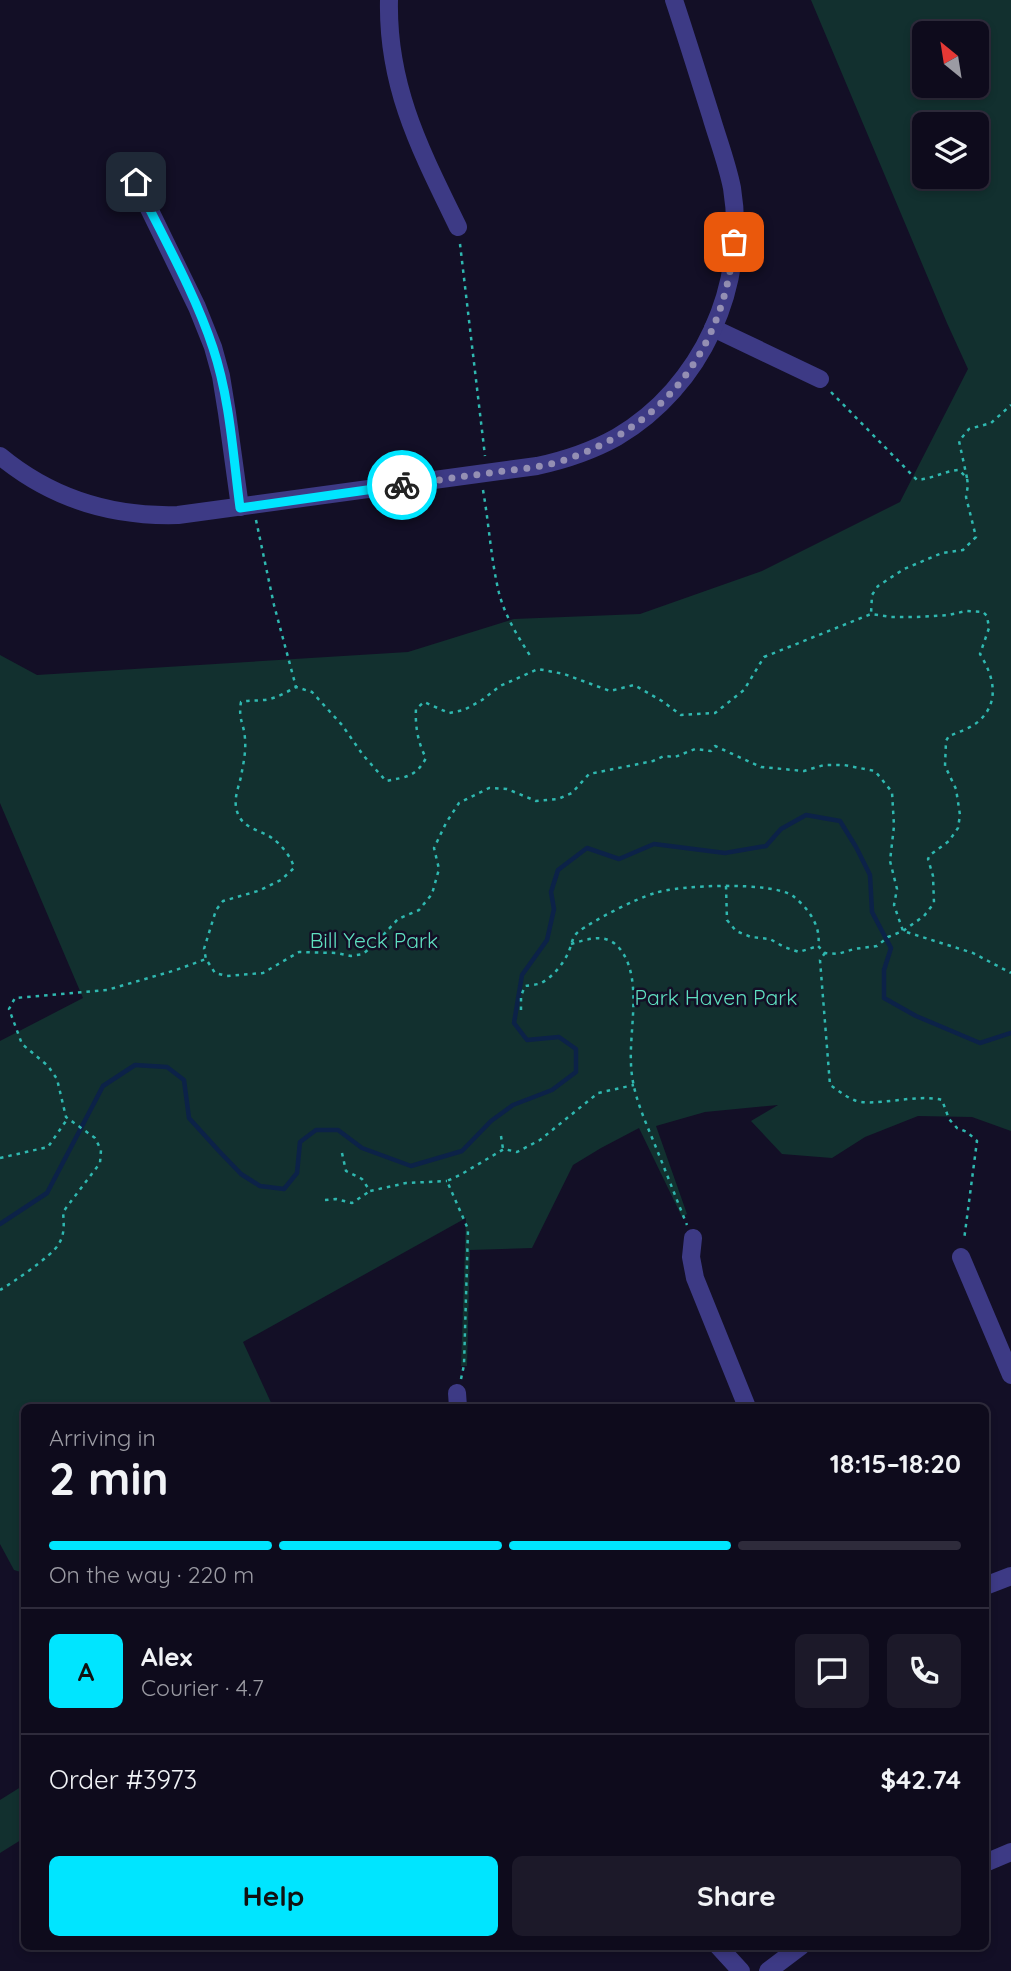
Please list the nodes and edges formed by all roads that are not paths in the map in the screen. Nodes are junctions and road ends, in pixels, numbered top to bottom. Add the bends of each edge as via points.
1 (389, 0) edge
2 (674, 0) edge
3 (136, 182) dead end
4 (458, 227) road end
5 (713, 328) junction
6 (820, 379) road end
7 (0, 456) edge
8 (246, 507) junction
9 (692, 1238) road end
10 (961, 1257) road end
11 (1011, 1375) edge
12 (746, 1404) edge
13 (1011, 1576) edge
14 (989, 1584) edge
15 (1011, 1852) edge
16 (989, 1861) edge
17 (722, 1950) edge
18 (796, 1950) edge
19 (741, 1971) edge
20 (768, 1971) edge

1 - 4 street via 398,88 423,156
2 - 5 street via 727,165 734,212 732,270
3 - 8 street via 213,347
5 - 6 street
5 - 8 street via 678,385 656,408 592,450 554,463
7 - 8 street via 42,486 99,509 154,516
9 - 12 street via 695,1278
10 - 11 street
13 - 14 street
15 - 16 street
17 - 19 street
18 - 20 street

